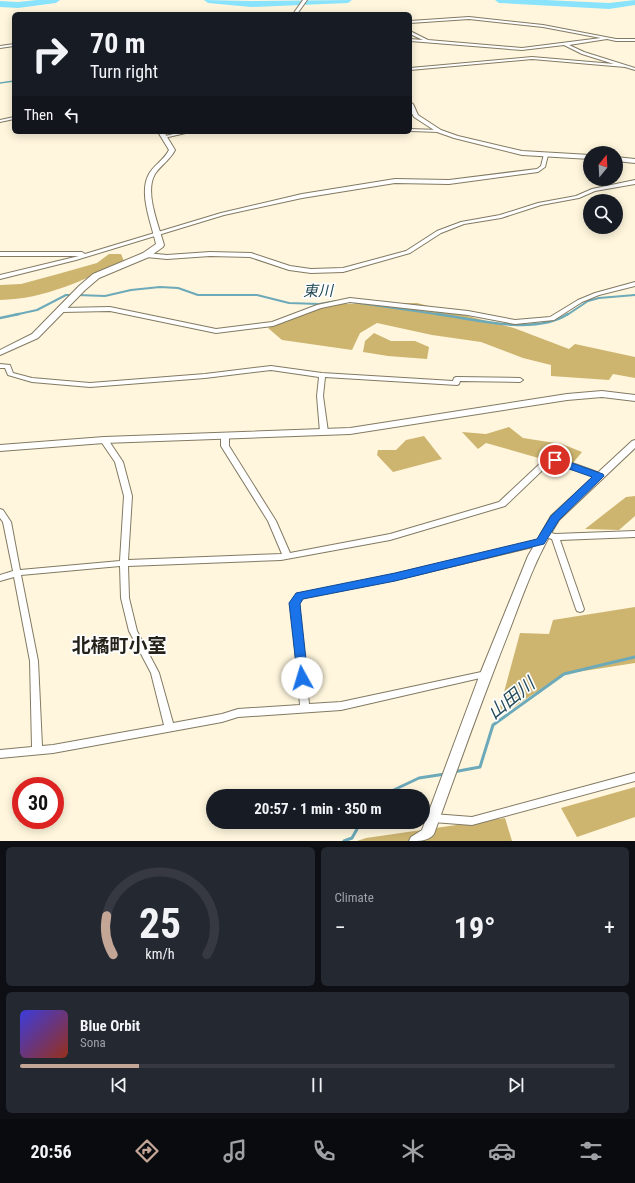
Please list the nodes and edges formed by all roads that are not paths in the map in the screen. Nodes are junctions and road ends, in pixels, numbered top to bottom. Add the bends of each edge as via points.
1 (304, 2) edge
2 (296, 12) edge
3 (412, 22) edge
4 (412, 33) edge
5 (412, 40) edge
6 (616, 40) junction
7 (635, 40) edge
8 (426, 41) junction
9 (0, 43) edge
10 (12, 44) edge
11 (12, 44) edge
12 (564, 44) junction
13 (0, 47) edge
14 (625, 66) junction
15 (412, 69) edge
16 (635, 69) edge
17 (413, 116) edge
18 (12, 119) edge
19 (0, 122) edge
20 (412, 130) edge
21 (439, 131) junction
22 (163, 134) edge
23 (546, 155) junction
24 (583, 157) edge
25 (623, 159) edge
26 (634, 159) edge
27 (635, 182) edge
28 (158, 233) junction
29 (0, 254) edge
30 (91, 254) junction
31 (146, 255) junction
32 (0, 277) edge
33 (635, 284) edge
34 (62, 310) junction
35 (0, 353) edge
36 (0, 366) edge
37 (322, 375) junction
38 (520, 380) dead end
39 (635, 398) edge
40 (324, 432) junction
41 (225, 435) junction
42 (104, 440) junction
43 (635, 443) edge
44 (0, 448) edge
45 (599, 476) junction
46 (0, 512) edge
47 (635, 534) edge
48 (547, 537) junction
49 (287, 556) junction
50 (124, 563) junction
51 (17, 572) junction
52 (0, 578) edge
53 (580, 609) dead end
54 (486, 674) junction
55 (305, 708) junction
56 (169, 728) junction
57 (37, 750) junction
58 (0, 754) edge
59 (635, 776) edge
60 (433, 818) junction
61 (416, 841) edge

1 - 2 street
3 - 6 street via 469,18 543,26
4 - 8 street
5 - 8 street
6 - 7 street
6 - 12 street
8 - 12 street via 522,49
9 - 10 street
11 - 13 street
12 - 14 street via 583,53
14 - 15 street via 532,58
14 - 16 street
17 - 21 street
18 - 19 street
20 - 21 street
21 - 23 street via 522,153
22 - 28 street via 172,150 170,156 151,175 149,182 150,215
23 - 24 street
23 - 28 street via 542,167 538,170 449,182 395,181 335,189 230,213
25 - 26 street
27 - 31 street via 594,190 577,197 540,204 501,216 463,223 439,232 408,252 343,270 289,268 251,255
28 - 30 street
28 - 31 street via 160,245
29 - 30 street
30 - 32 street via 28,272
31 - 34 street via 96,276
33 - 34 street via 597,294 552,318 515,322 468,313 350,300 319,306 273,324 216,331 110,309
34 - 35 street via 35,336
36 - 37 street via 8,366 10,374 14,376 32,380 90,385 205,376 262,368
37 - 38 street via 457,383 456,379
37 - 40 street via 320,396
39 - 40 street via 602,394 578,396 383,426
40 - 41 street
41 - 42 street
41 - 49 street via 225,446 272,521
42 - 44 street
42 - 50 street via 119,462 128,496
43 - 45 street
45 - 48 street via 555,518
45 - 49 street via 549,460 502,504 390,537
46 - 51 street via 7,522
47 - 48 street
48 - 53 street
48 - 54 street via 533,556
48 - 55 street via 395,577 300,596 295,603
49 - 50 street
50 - 51 street
50 - 56 street via 125,598 133,631 155,673
51 - 52 street
51 - 57 street via 34,661
54 - 55 street via 341,706
54 - 60 street
55 - 56 street via 238,713
56 - 57 street
57 - 58 street
59 - 60 street via 472,821
60 - 61 street via 427,834

